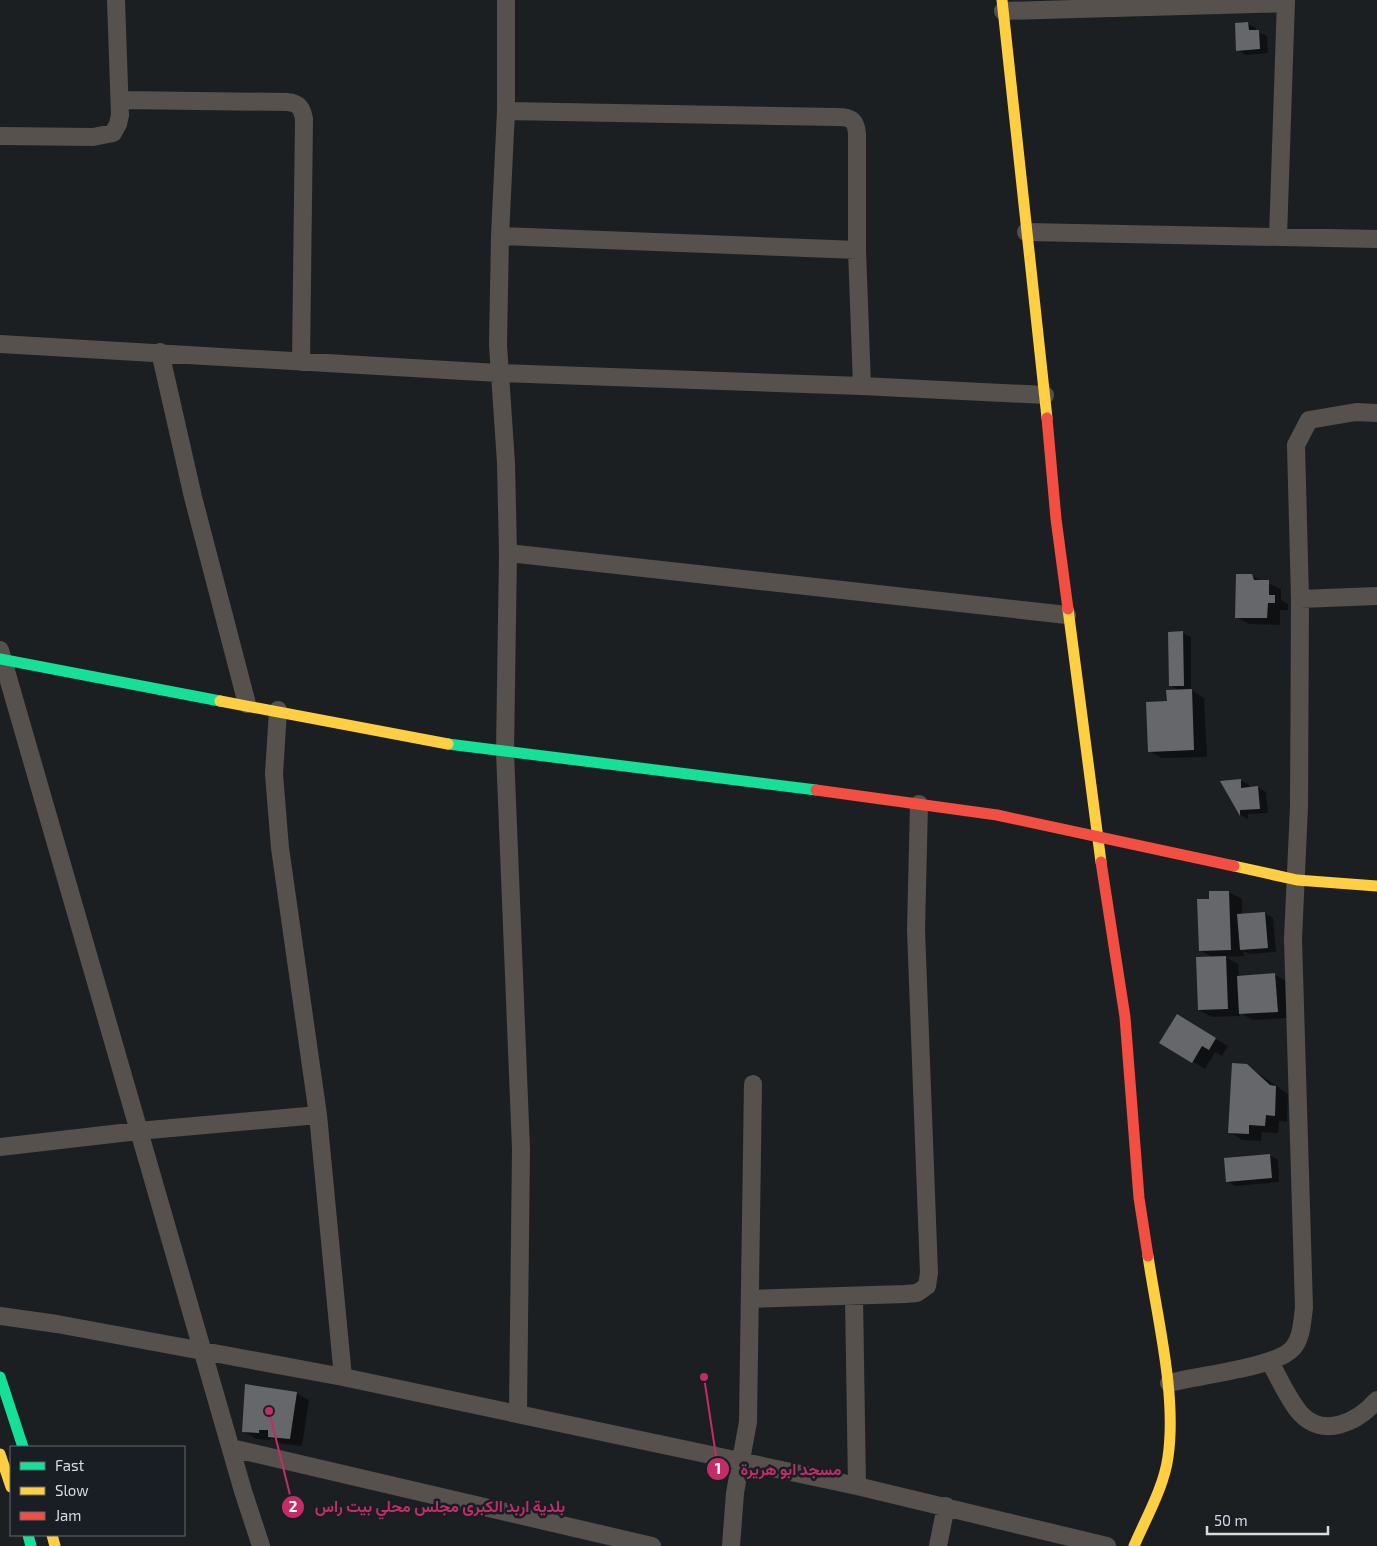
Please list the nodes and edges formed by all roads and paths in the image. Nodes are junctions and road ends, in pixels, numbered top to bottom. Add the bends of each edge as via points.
1 (116, 0) edge
2 (506, 0) edge
3 (1286, 2) edge
4 (1003, 5) edge
5 (120, 100) junction
6 (506, 110) junction
7 (0, 136) edge
8 (1026, 232) junction
9 (500, 236) junction
10 (1278, 237) junction
11 (1377, 239) edge
12 (858, 250) junction
13 (0, 344) edge
14 (160, 352) junction
15 (301, 362) junction
16 (498, 374) junction
17 (862, 386) junction
18 (1045, 395) junction
19 (1377, 413) edge
20 (508, 552) junction
21 (1377, 596) edge
22 (1300, 600) junction
23 (1067, 614) junction
24 (1, 656) edge
25 (247, 704) junction
26 (278, 710) junction
27 (505, 752) junction
28 (918, 804) junction
29 (1097, 837) junction
30 (1297, 880) junction
31 (1377, 886) edge
32 (753, 1084) dead end
33 (318, 1115) junction
34 (138, 1131) junction
35 (0, 1147) edge
36 (854, 1296) junction
37 (750, 1299) junction
38 (0, 1316) edge
39 (202, 1350) junction
40 (1270, 1362) junction
41 (0, 1377) edge
42 (342, 1377) junction
43 (1169, 1383) junction
44 (1377, 1400) edge
45 (518, 1414) junction
46 (23, 1446) edge
47 (231, 1448) junction
48 (0, 1454) edge
49 (741, 1461) junction
50 (10, 1484) edge
51 (857, 1486) junction
52 (946, 1506) junction
53 (261, 1546) edge
54 (652, 1546) edge
55 (731, 1546) edge
56 (938, 1546) edge
57 (1107, 1546) edge
58 (1134, 1546) edge

1 - 5 street
2 - 6 street
3 - 4 street
3 - 10 street
4 - 8 street
5 - 7 street via 118,124 113,133 103,136
5 - 15 street via 287,102 300,106 304,120
6 - 9 street
6 - 12 street via 852,119 857,134
8 - 10 street
8 - 18 street
9 - 12 street
9 - 16 street
10 - 11 street
12 - 17 street
13 - 14 street
14 - 15 street
14 - 25 street via 193,497
15 - 16 street
16 - 17 street
16 - 20 street via 505,433
17 - 18 street
18 - 23 street
19 - 22 street via 1356,412 1309,420 1296,445
20 - 23 street
20 - 27 street
21 - 22 street
22 - 30 street
23 - 29 street
24 - 25 street
24 - 34 street
25 - 26 street
26 - 27 street
26 - 33 street via 274,774 279,838
27 - 28 street
27 - 45 street via 521,1149
28 - 29 street via 998,815
28 - 36 street via 916,930 928,1280 924,1290 917,1293
29 - 30 street
29 - 43 street via 1125,1017 1139,1198
30 - 31 street
30 - 40 street via 1293,958 1304,1308 1294,1347
32 - 37 street
33 - 34 street
33 - 42 street
34 - 35 street
34 - 39 street
36 - 37 street
36 - 51 street
37 - 49 street via 748,1422
38 - 39 street
39 - 42 street
39 - 47 street
40 - 43 street
40 - 44 street via 1299,1412 1310,1422 1329,1426 1347,1424
41 - 46 street
42 - 45 street
43 - 58 street via 1172,1414 1168,1458
45 - 49 street
47 - 53 street
47 - 54 street
48 - 50 street
49 - 51 street
49 - 55 street
51 - 52 street
52 - 56 street
52 - 57 street

